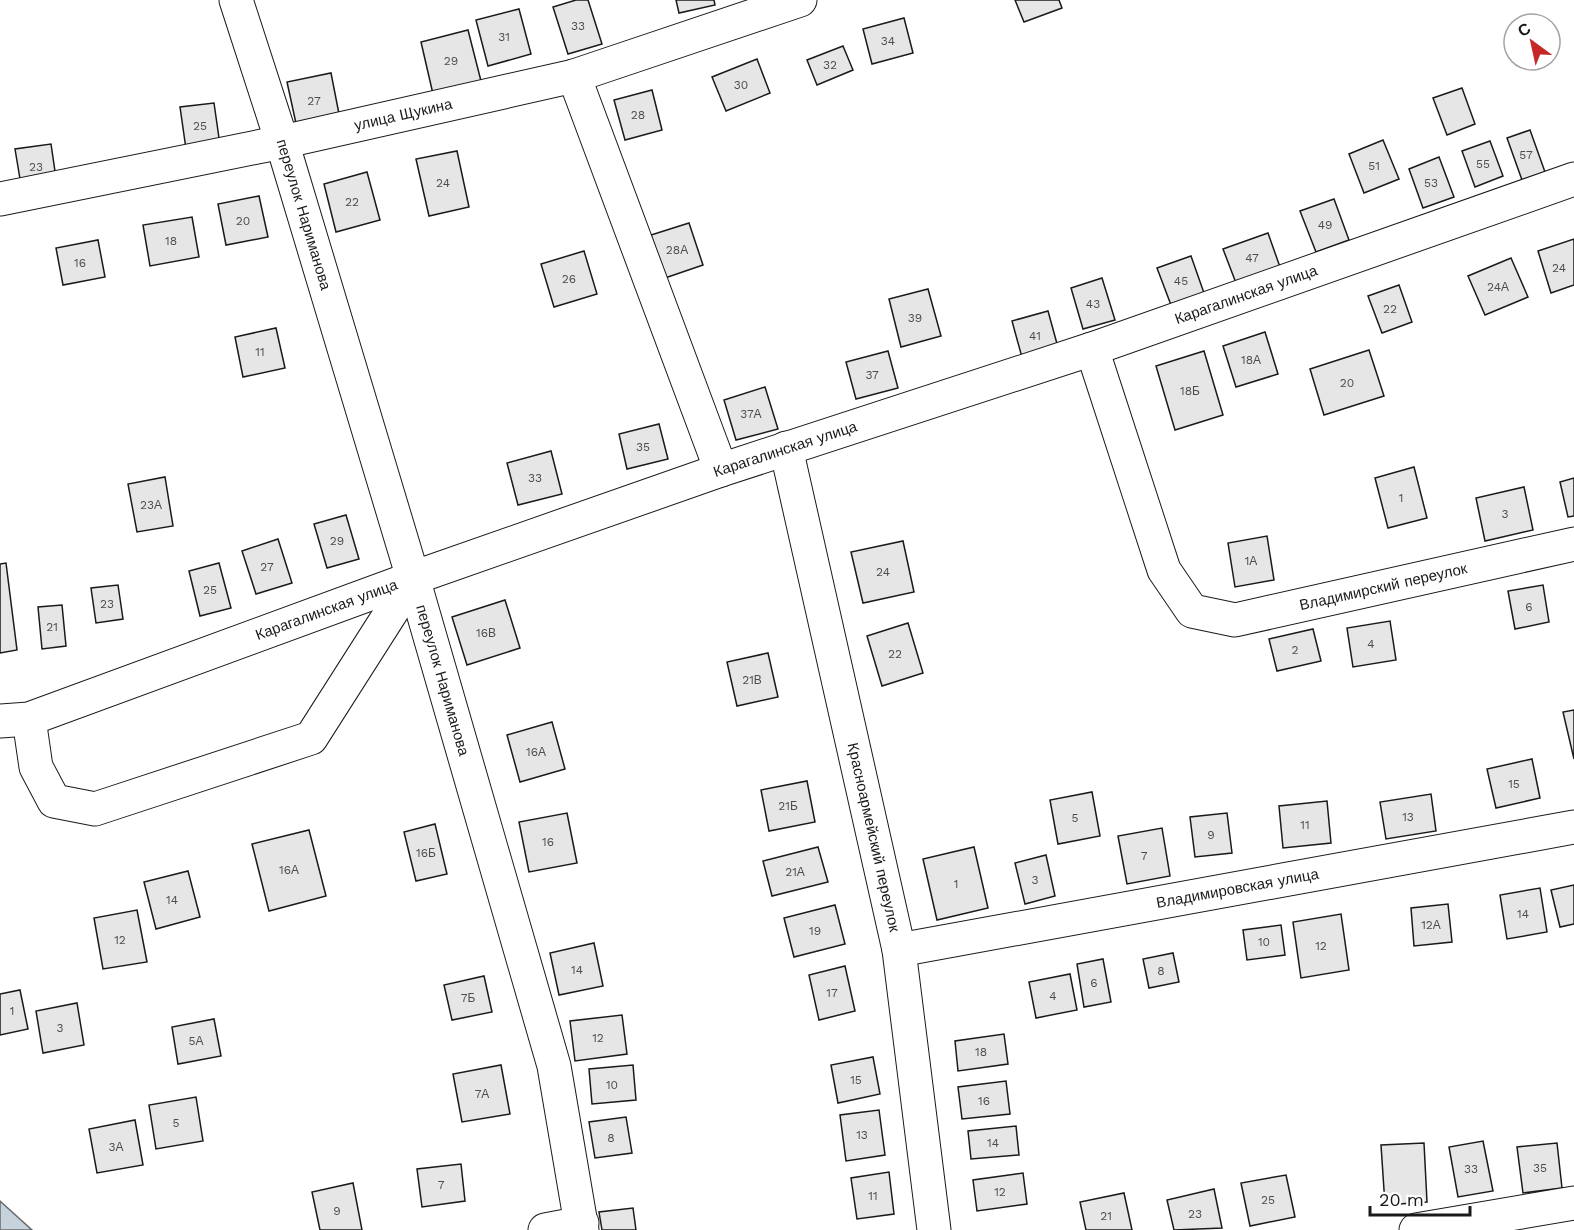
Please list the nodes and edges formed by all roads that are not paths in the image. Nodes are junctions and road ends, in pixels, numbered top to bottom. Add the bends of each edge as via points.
1 (236, 0) edge
2 (800, 0) edge
3 (574, 76) junction
4 (282, 142) junction
5 (1574, 179) edge
6 (0, 200) edge
7 (1092, 349) junction
8 (786, 448) junction
9 (721, 470) junction
10 (1574, 544) edge
11 (413, 578) junction
12 (15, 720) edge
13 (1574, 827) edge
14 (899, 950) junction
15 (1574, 1203) edge
16 (582, 1227) edge
17 (545, 1230) edge
18 (934, 1230) edge
19 (1416, 1230) edge

1 - 4 street, переулок Нариманова
2 - 3 street, улица Щукина
3 - 4 street, улица Щукина
3 - 9 street
4 - 6 street, улица Щукина
4 - 11 street, переулок Нариманова
5 - 7 street, Карагалинская улица
7 - 8 street, Карагалинская улица
7 - 10 street, Владимирский переулок via 1164,570 1192,611 1235,620
8 - 9 street, Карагалинская улица
8 - 14 street, Красноармейский переулок
9 - 11 street, Карагалинская улица
11 - 12 street, Карагалинская улица
11 - 12 street via 311,738 95,809 54,801
11 - 16 street, переулок Нариманова via 554,1066
13 - 14 street, Владимировская улица
14 - 18 street, Красноармейский переулок
15 - 19 street
16 - 17 street

